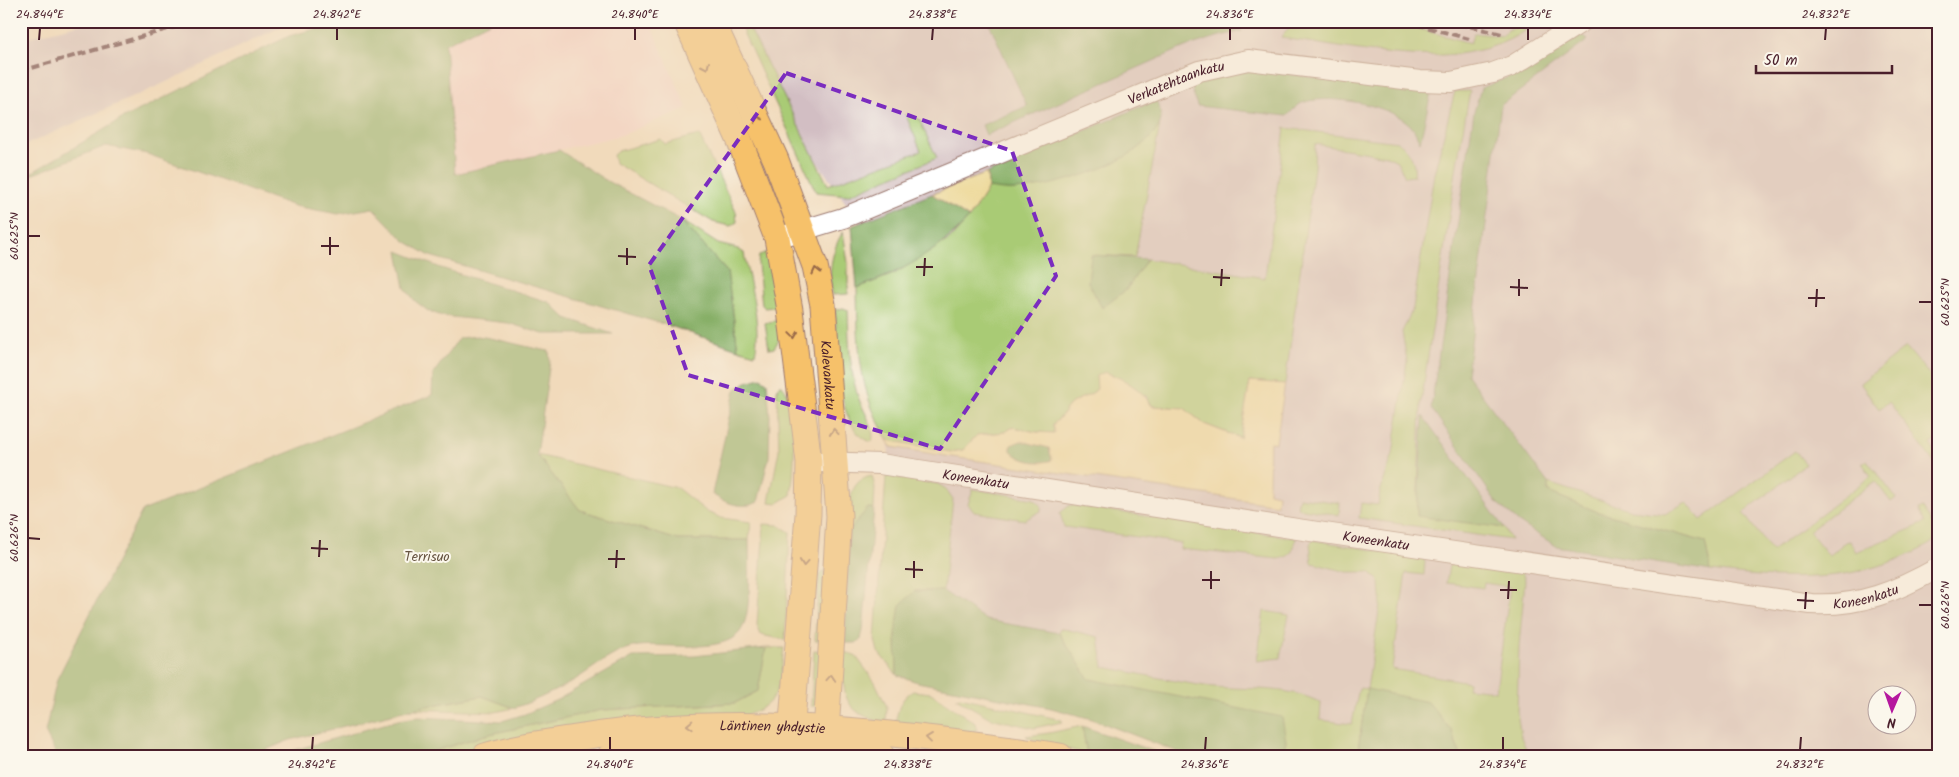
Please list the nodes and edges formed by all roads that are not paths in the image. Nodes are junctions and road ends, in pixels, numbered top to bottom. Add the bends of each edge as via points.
1 (686, 21) edge
2 (712, 21) edge
3 (1583, 21) edge
4 (803, 229) junction
5 (777, 238) junction
6 (808, 462) junction
7 (836, 462) junction
8 (1938, 568) edge
9 (790, 743) edge
10 (826, 744) edge
11 (485, 756) edge
12 (610, 756) edge
13 (882, 756) edge
14 (1060, 756) edge

1 -> 5 main road, Kalevankatu via 739,139
4 -> 2 main road, Kalevankatu via 776,160
3 - 4 street, Verkatehtaankatu via 1512,66 1492,74 1451,82 1248,60 1199,71 843,218
4 - 5 street, Verkatehtaankatu
7 -> 4 main road, Kalevankatu via 823,305
5 -> 6 main road, Kalevankatu via 798,361
6 - 7 street, Koneenkatu
6 -> 9 main road, Kalevankatu via 808,514
7 - 8 street, Koneenkatu via 880,464 1811,604 1848,604 1880,596
10 -> 7 main road, Kalevankatu via 838,555
9 - 10 main road, Läntinen yhdystie
9 -> 11 main road, Läntinen yhdystie via 694,725 630,729
9 - 12 main road, Läntinen yhdystie
10 - 13 main road, Läntinen yhdystie
14 -> 10 main road, Läntinen yhdystie

